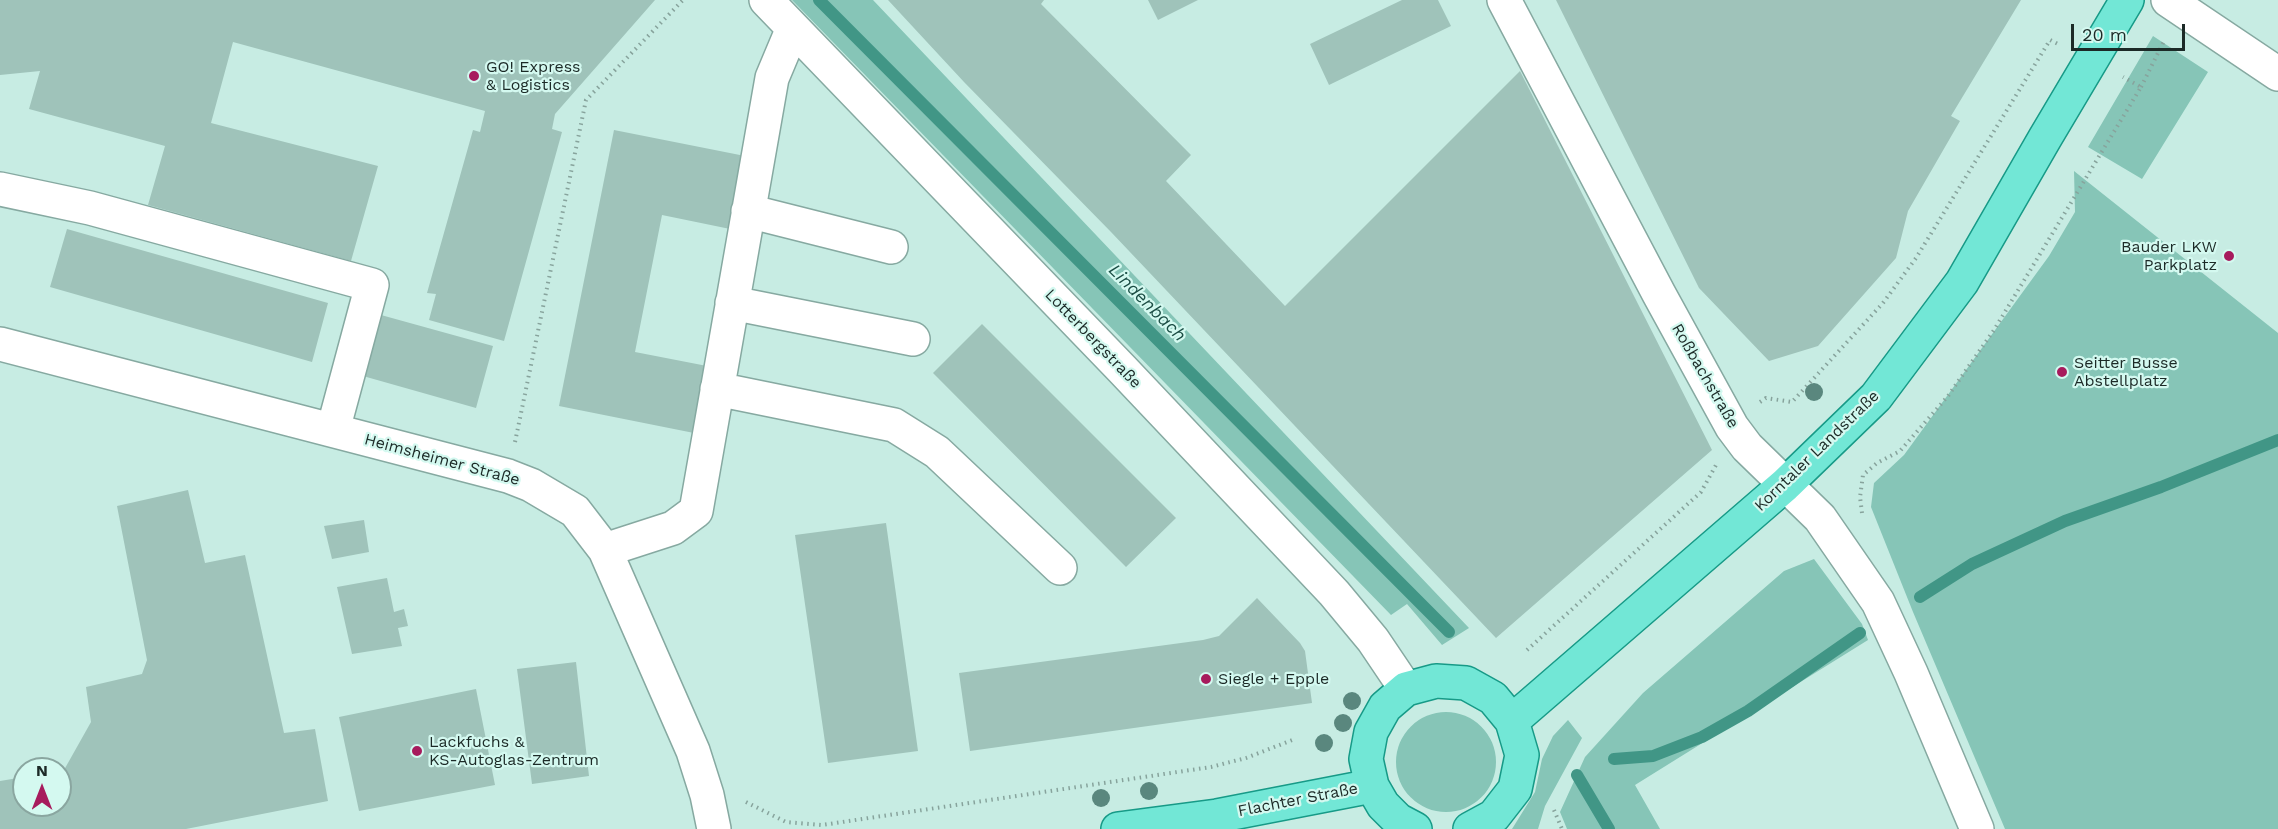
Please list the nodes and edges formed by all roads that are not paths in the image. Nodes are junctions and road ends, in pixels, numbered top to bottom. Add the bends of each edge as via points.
1 (766, 0) edge
2 (1504, 0) edge
3 (2127, 0) edge
4 (2174, 4) edge
5 (793, 28) junction
6 (2278, 74) edge
7 (0, 189) edge
8 (748, 211) junction
9 (891, 247) dead end
10 (732, 303) junction
11 (913, 339) dead end
12 (0, 344) edge
13 (717, 389) junction
14 (333, 430) junction
15 (1785, 485) junction
16 (605, 550) junction
17 (1060, 568) dead end
18 (1406, 689) junction
19 (1512, 721) junction
20 (1372, 786) junction
21 (714, 829) edge
22 (1118, 829) edge
23 (1415, 829) edge
24 (1470, 829) edge
25 (1977, 829) edge

1 - 5 street, Lotterbergstraße
2 - 15 street, Roßbachstraße via 1732,427
3 - 15 main road, Korntaler Landstraße via 1962,282 1876,397
4 - 6 street
5 - 8 street via 772,78
5 - 18 street, Lotterbergstraße via 1334,593 1374,640
7 - 14 street via 90,208 372,285
8 - 9 street
8 - 10 street
10 - 11 street
10 - 13 street
12 - 14 street, Heimsheimer Straße
13 - 16 street via 696,511 673,528
13 - 17 street via 894,425 937,452
14 - 16 street, Heimsheimer Straße via 531,485 575,511
15 - 19 main road, Korntaler Landstraße
15 - 25 street, Roßbachstraße via 1820,518 1878,602
16 - 21 street, Heimsheimer Straße via 693,751
18 - 19 main road via 1436,681 1466,683 1493,698
18 - 20 main road via 1385,707 1371,732 1366,759
19 - 24 main road via 1522,754 1515,789 1494,816
20 - 22 main road, Flachter Straße via 1217,816
20 - 23 main road via 1390,813

